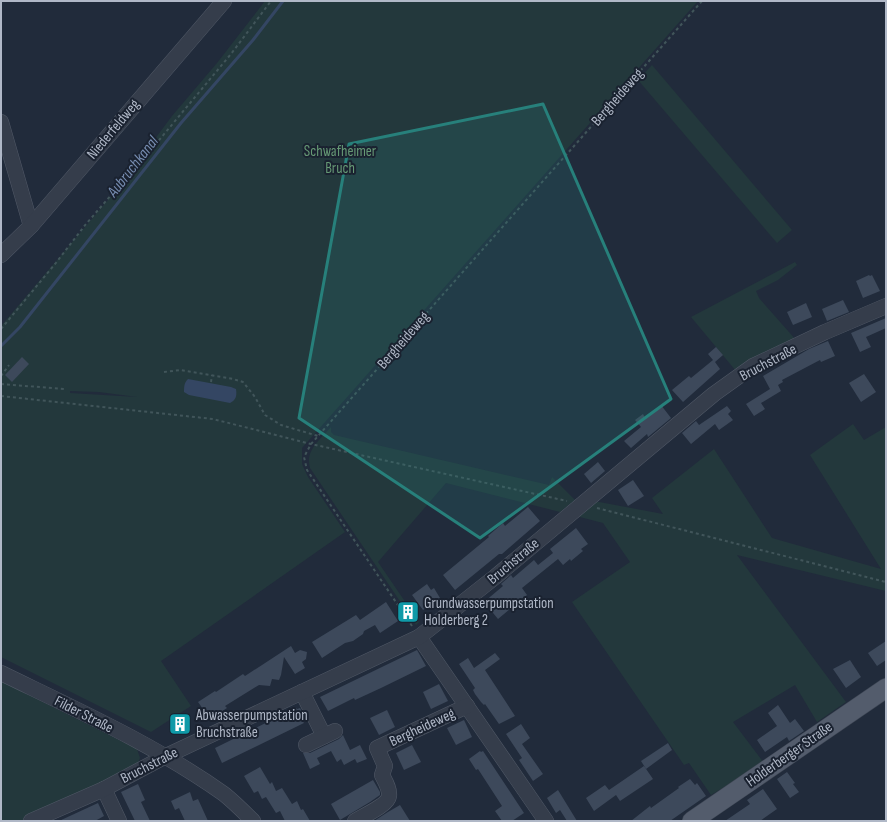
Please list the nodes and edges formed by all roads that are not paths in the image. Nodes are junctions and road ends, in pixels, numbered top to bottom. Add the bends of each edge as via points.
1 (224, 1) edge
2 (1, 122) edge
3 (31, 226) junction
4 (1, 255) edge
5 (886, 306) edge
6 (419, 636) junction
7 (1, 673) edge
8 (886, 688) edge
9 (302, 692) junction
10 (467, 706) junction
11 (306, 744) dead end
12 (166, 756) junction
13 (104, 789) junction
14 (31, 821) edge
15 (119, 821) edge
16 (253, 821) edge
17 (355, 821) edge
18 (546, 821) edge
19 (692, 821) edge

1 - 3 street, Niederfeldweg
2 - 3 street
3 - 4 street, Niederfeldweg
5 - 6 street, Bruchstraße via 753,366 714,394 495,577
6 - 9 street, Bruchstraße
6 - 10 street, Bergheideweg
7 - 12 street, Filder Straße
8 - 19 main road, Holderberger Straße
9 - 11 street via 330,734
9 - 12 street, Bruchstraße
10 - 17 street, Bergheideweg via 377,748 385,766 382,775 389,796 387,802
10 - 18 street, Bergheideweg
12 - 13 street, Bruchstraße
12 - 16 street, Filder Straße via 225,795
13 - 14 street, Bruchstraße
13 - 15 street

